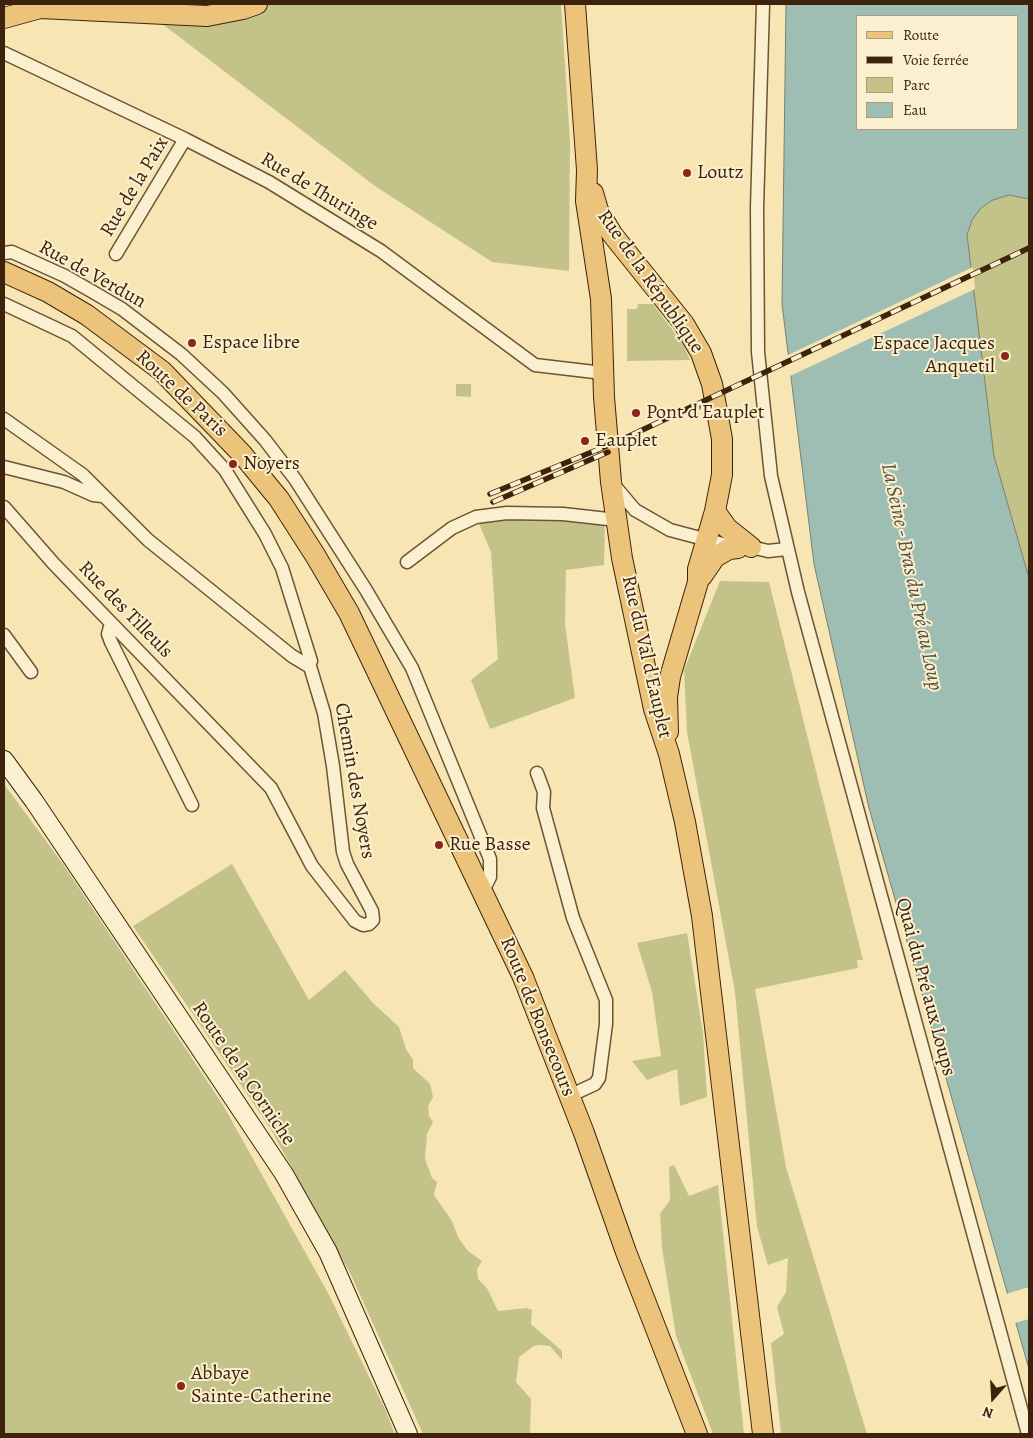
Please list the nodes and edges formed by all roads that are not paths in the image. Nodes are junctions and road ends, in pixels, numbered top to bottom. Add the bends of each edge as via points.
1 (257, 4) edge
2 (575, 4) edge
3 (763, 4) edge
4 (4, 18) edge
5 (4, 53) edge
6 (185, 139) junction
7 (587, 170) junction
8 (626, 250) junction
9 (4, 253) edge
10 (116, 254) dead end
11 (598, 268) junction
12 (4, 272) edge
13 (4, 304) edge
14 (603, 373) junction
15 (4, 419) edge
16 (211, 420) junction
17 (195, 436) junction
18 (4, 466) edge
19 (611, 482) junction
20 (102, 496) junction
21 (4, 507) edge
22 (715, 511) junction
23 (617, 520) junction
24 (707, 540) junction
25 (744, 548) junction
26 (787, 549) junction
27 (406, 562) dead end
28 (698, 582) junction
29 (349, 613) joint
30 (111, 623) junction
31 (4, 635) edge
32 (309, 663) junction
33 (31, 672) dead end
34 (222, 735) joint
35 (669, 754) junction
36 (4, 760) edge
37 (537, 773) dead end
38 (192, 805) dead end
39 (483, 891) junction
40 (569, 1096) junction
41 (408, 1434) edge
42 (697, 1434) edge
43 (763, 1434) edge
44 (1028, 1434) edge

1 - 4 main road via 207,16 40,8
2 - 7 main road, Rue de la République
3 - 26 street, Quai du Pré aux Loups via 757,208 763,351 771,476 786,528
5 - 6 street, Rue de Thuringe
6 - 10 street, Rue de la Paix
6 - 14 street, Rue de Thuringe via 269,182 381,251 535,365
7 - 8 main road, Rue de la République via 598,210
7 - 11 main road, Rue de la République via 586,201
8 - 11 main road via 613,254
8 - 22 main road, Rue de la République via 684,324 701,353 708,373 722,439 722,475
9 - 39 street, Rue de Verdun via 12,252 65,276 122,309 181,354 223,393 295,479 412,668 490,859 490,877
11 - 14 main road, Rue de la République
12 - 16 main road, Route de Paris via 48,292 108,330 162,372
13 - 17 street, Chemin des Noyers via 72,336
14 - 19 main road, Rue de la République
15 - 20 street via 84,475
16 - 17 street
16 - 29 main road, Route de Paris via 279,499
17 - 32 street, Chemin des Noyers via 224,470 278,560
18 - 20 street
19 - 23 main road, Rue de la République
19 - 24 street via 642,516 670,530
20 - 32 street via 148,540 292,656 307,665
21 - 30 street, Rue des Tilleuls
22 - 24 main road, Rue de la République
22 - 25 main road
23 - 27 street via 517,513 476,517 452,528
23 - 35 main road, Rue du Val d'Eauplet via 654,708
24 - 25 street
24 - 28 main road, Rue du Val d'Eauplet via 698,569
25 - 26 street
25 - 28 main road via 729,549 715,557
26 - 44 street, Quai du Pré aux Loups
28 - 35 main road, Rue du Val d'Eauplet via 670,677 667,697
29 - 39 main road, Route de Bonsecours
30 - 34 street, Rue des Tilleuls
30 - 38 street via 108,634
31 - 33 street
32 - 34 street, Chemin des Noyers via 324,713 334,766 344,852 372,911 373,920 369,924 355,921 312,866 271,788
35 - 43 main road via 702,916
36 - 41 street, Route de la Corniche via 284,1174 328,1252
37 - 40 street via 544,792 543,808 573,918 606,1000 599,1078 595,1084
39 - 40 main road, Route de Bonsecours via 524,977
40 - 42 main road, Route de Bonsecours via 628,1259

